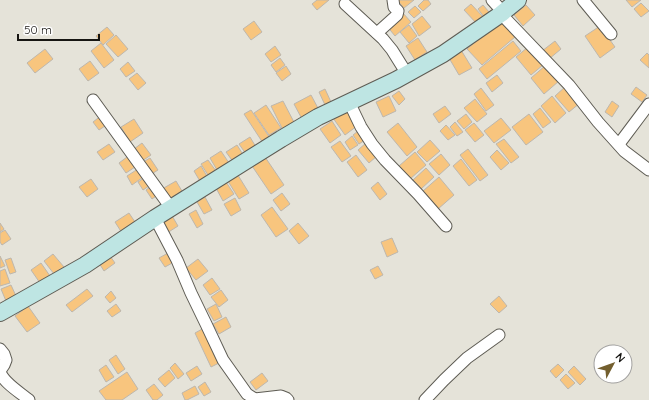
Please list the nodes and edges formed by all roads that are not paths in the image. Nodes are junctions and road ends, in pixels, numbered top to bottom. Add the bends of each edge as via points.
1 (393, 0) edge
2 (492, 0) edge
3 (518, 0) edge
4 (583, 0) edge
5 (344, 4) dead end
6 (502, 13) junction
7 (377, 33) junction
8 (611, 34) dead end
9 (407, 74) junction
10 (93, 100) dead end
11 (349, 102) junction
12 (649, 104) edge
13 (619, 144) junction
14 (649, 170) edge
15 (171, 208) junction
16 (155, 218) junction
17 (446, 226) dead end
18 (0, 313) edge
19 (499, 335) dead end
20 (0, 349) edge
21 (431, 398) edge
22 (29, 400) edge
23 (288, 400) edge

1 - 7 street via 397,15
2 - 6 street
3 - 6 street
4 - 8 street
5 - 7 street
6 - 9 street via 442,54
6 - 13 street via 569,85
7 - 9 street via 392,50
9 - 11 street
10 - 15 street
11 - 15 street via 287,135
11 - 17 street via 372,144
12 - 13 street
13 - 14 street via 624,151
15 - 16 street
16 - 18 street via 85,265
16 - 23 street via 223,360 247,394 255,399 281,396
19 - 21 street via 467,358 444,380
20 - 22 street via 6,360 0,371 1,375

